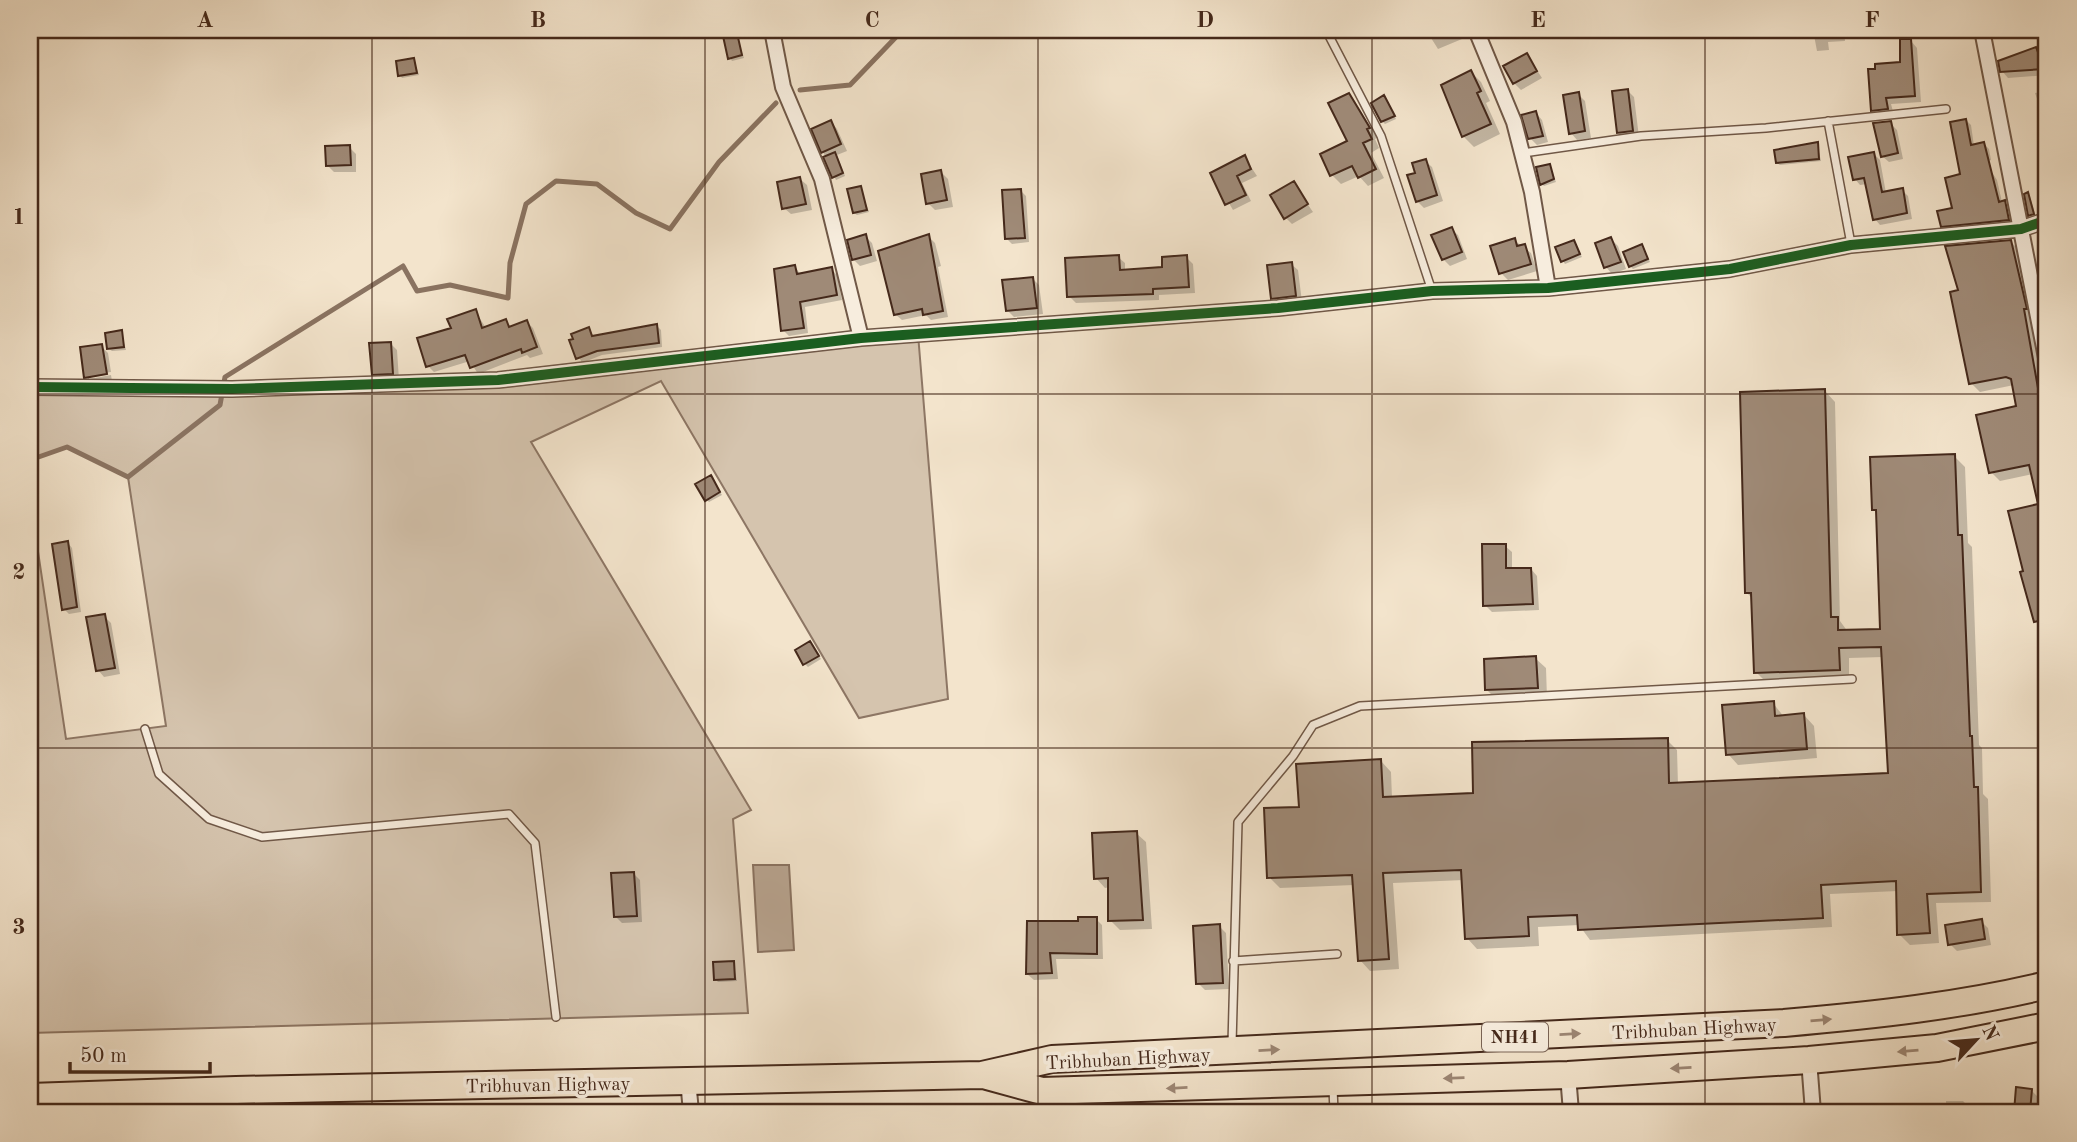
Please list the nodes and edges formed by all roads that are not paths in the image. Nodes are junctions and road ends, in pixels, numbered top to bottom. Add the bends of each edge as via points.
1 (772, 30) edge
2 (1326, 30) edge
3 (1476, 30) edge
4 (1982, 30) edge
5 (1946, 109) dead end
6 (1828, 121) junction
7 (1522, 153) junction
8 (2047, 220) edge
9 (2021, 229) junction
10 (1851, 245) junction
11 (1548, 288) junction
12 (1432, 291) junction
13 (861, 338) junction
14 (2047, 363) edge
15 (30, 387) edge
16 (1852, 679) dead end
17 (145, 729) dead end
18 (1337, 954) dead end
19 (1233, 961) junction
20 (2047, 985) edge
21 (556, 1017) dead end
22 (2047, 1026) edge
23 (1231, 1052) junction
24 (1809, 1060) junction
25 (1568, 1074) junction
26 (982, 1075) junction
27 (688, 1080) junction
28 (1333, 1081) junction
29 (30, 1097) edge
30 (211, 1102) edge
31 (691, 1112) edge
32 (1334, 1112) edge
33 (1571, 1112) edge
34 (1813, 1112) edge

1 - 13 street via 783,87 822,179
2 - 12 lane via 1381,136
3 - 7 street
4 - 9 street
5 - 6 lane
6 - 7 lane via 1641,136
6 - 10 lane
7 - 11 street
8 - 9 street
9 - 10 street
9 - 14 street
10 - 11 street via 1730,270
11 - 12 street
12 - 13 street via 1278,308
13 - 15 street via 498,380 232,389
16 - 19 lane via 1360,706 1313,725 1238,822
17 - 21 lane via 159,774 209,819 262,838 509,814 535,844
18 - 19 lane
19 - 23 lane
23 -> 20 highway, Tribhuban Highway / NH41 via 1798,1022 1893,1014
22 -> 24 highway, Tribhuban Highway / NH41 via 1937,1048
23 - 26 highway, Tribhuban Highway / NH41 via 1052,1059
24 -> 25 highway, Tribhuban Highway / NH41
24 - 34 street
25 -> 28 highway, Tribhuban Highway / NH41
25 - 33 street
26 - 27 highway, Tribhuvan Highway / NH41
28 -> 26 highway, Tribhuban Highway / NH41 via 1042,1091
27 - 30 highway, Tribhuvan Highway / NH41
27 - 31 street
28 - 32 lane
29 - 30 highway, Tribhuvan Highway / NH41

